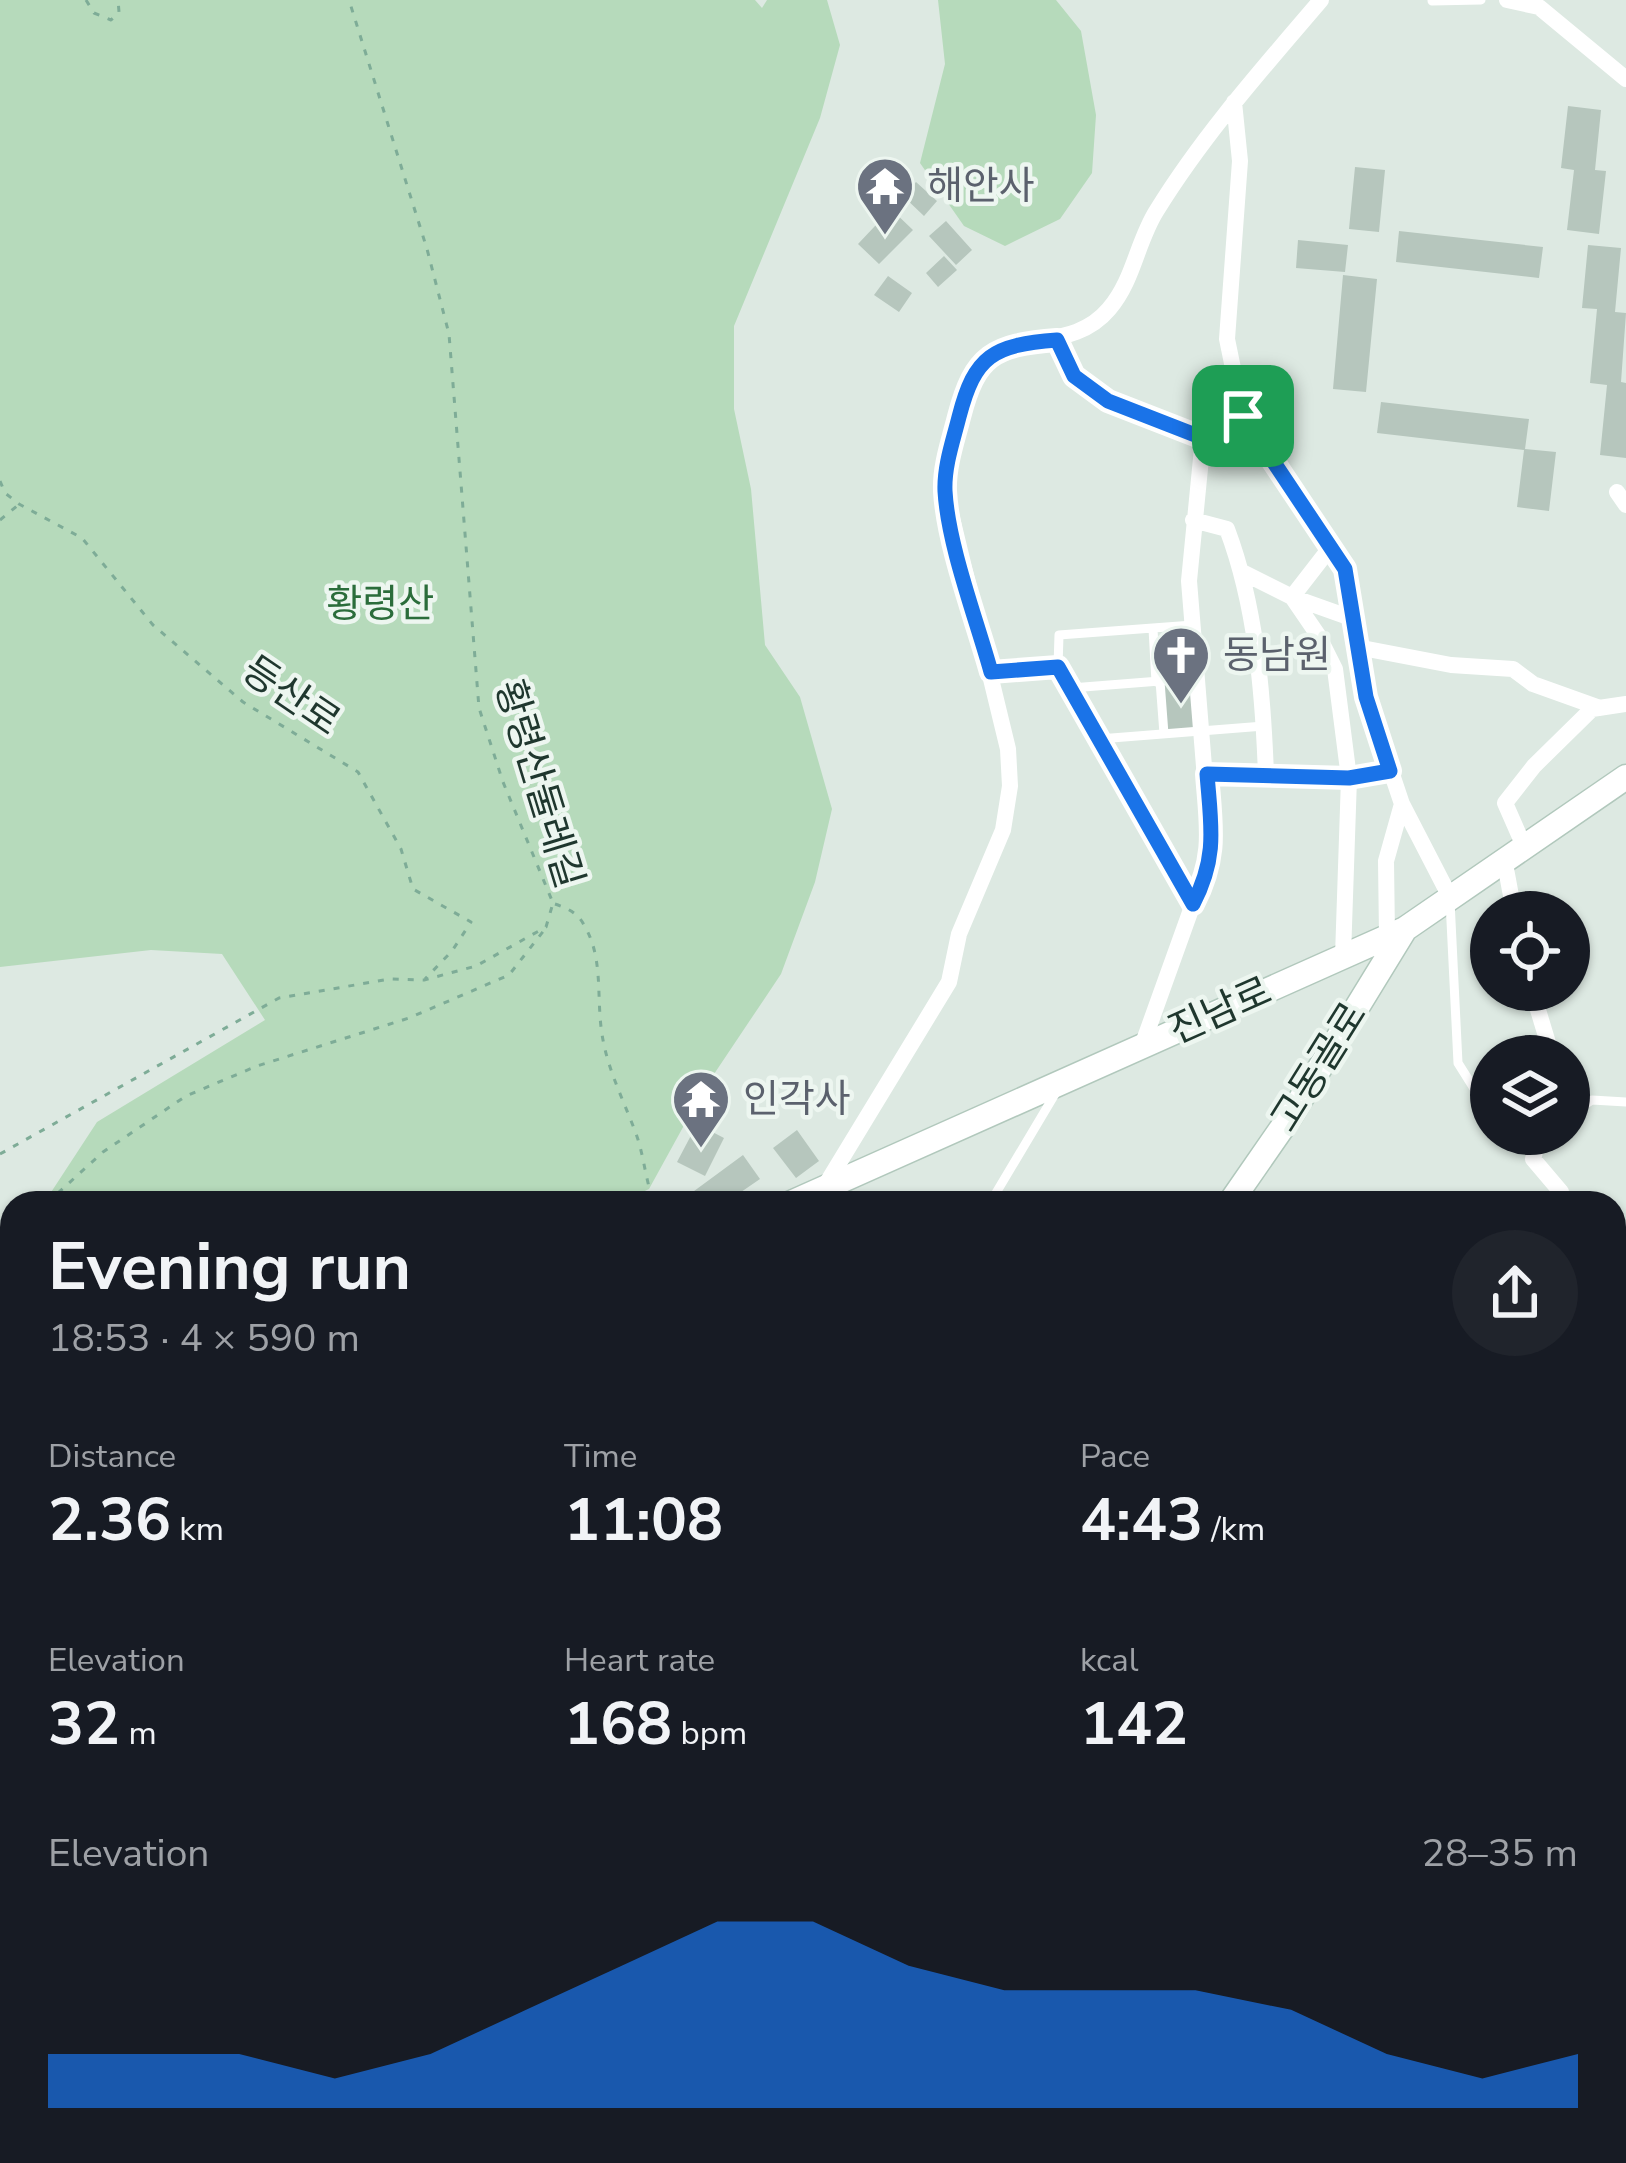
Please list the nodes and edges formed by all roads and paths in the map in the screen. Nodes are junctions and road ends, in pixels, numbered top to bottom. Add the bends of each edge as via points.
1 (86, 0) edge
2 (118, 0) edge
3 (349, 0) edge
4 (1321, 0) edge
5 (1481, 0) edge
6 (1507, 0) edge
7 (1432, 1) edge
8 (1626, 79) edge
9 (1234, 102) junction
10 (1057, 340) junction
11 (1243, 416) junction
12 (1203, 438) junction
13 (0, 481) edge
14 (19, 504) junction
15 (0, 520) edge
16 (1193, 520) junction
17 (1330, 548) junction
18 (1244, 573) junction
19 (1292, 597) junction
20 (1352, 618) junction
21 (1193, 625) junction
22 (1153, 629) junction
23 (1357, 647) junction
24 (1058, 667) junction
25 (991, 672) junction
26 (1198, 678) junction
27 (1158, 681) junction
28 (1070, 688) junction
29 (1626, 704) edge
30 (1600, 708) junction
31 (1264, 726) junction
32 (1202, 731) junction
33 (1164, 734) junction
34 (1099, 739) junction
35 (1390, 771) junction
36 (1207, 774) junction
37 (1266, 775) junction
38 (1349, 778) junction
39 (1626, 778) edge
40 (1402, 804) junction
41 (1514, 851) junction
42 (1514, 891) edge
43 (1450, 897) junction
44 (553, 903) junction
45 (1193, 904) junction
46 (546, 927) junction
47 (1396, 932) junction
48 (1342, 956) junction
49 (424, 980) junction
50 (1142, 1046) junction
51 (1063, 1081) junction
52 (1470, 1083) edge
53 (1590, 1101) edge
54 (1626, 1102) edge
55 (0, 1154) edge
56 (1534, 1155) edge
57 (824, 1187) junction
58 (60, 1191) edge
59 (649, 1191) edge
60 (816, 1191) edge
61 (997, 1191) edge
62 (1238, 1191) edge
63 (1561, 1191) edge

1 - 2 path via 104,20 119,12
3 - 44 path, 황령산둘레길 via 449,334 479,708
4 - 9 street
5 - 7 lane
6 - 8 street via 1539,8
9 - 10 street via 1153,216 1108,311
9 - 11 street via 1240,161 1227,339
10 - 12 street via 1074,376 1108,401
10 - 25 street via 1024,343 978,365 947,466 949,517
11 - 12 street
11 - 17 street
12 - 16 street
13 - 14 path, 등산로
14 - 15 path
14 - 49 path, 등산로 via 82,538 153,625 242,702 358,772 401,849 413,889 471,922
16 - 18 street via 1227,529
16 - 21 street
17 - 19 street
17 - 20 street via 1345,569
18 - 19 street
18 - 31 street
19 - 20 street
19 - 38 street via 1335,669
20 - 23 street
21 - 22 lane
21 - 26 street
22 - 24 lane via 1059,635
22 - 27 lane
23 - 30 street via 1513,669
23 - 35 street
24 - 25 street
24 - 28 street
25 - 57 street via 1008,749 1003,830 959,934 949,982
26 - 27 lane
26 - 32 street
27 - 28 lane
27 - 33 lane
28 - 34 street
29 - 30 street
30 - 41 street via 1505,803
31 - 32 lane
31 - 37 street
32 - 33 lane
32 - 36 street
33 - 34 lane
34 - 45 street
35 - 38 street
35 - 40 street
36 - 37 street
36 - 45 street via 1211,853
37 - 38 street
38 - 48 street
39 - 41 main road, 진남로
40 - 43 street
40 - 47 street via 1386,861
41 - 42 street
41 - 43 main road, 진남로
43 - 47 main road, 진남로
43 - 52 lane via 1458,1064
44 - 46 path, 황령산둘레길
44 - 59 path via 585,925 600,964 602,1041
45 - 50 street
46 - 49 path, 황령산둘레길 via 476,965
46 - 58 path via 509,975 186,1096
47 - 48 main road, 진남로
47 - 62 main road, 고동골로
48 - 50 main road, 진남로
49 - 55 path, 황령산둘레길 via 279,998
50 - 51 main road, 진남로
51 - 57 main road, 진남로
51 - 61 lane
53 - 54 lane
56 - 63 street
57 - 60 main road, 진남로

